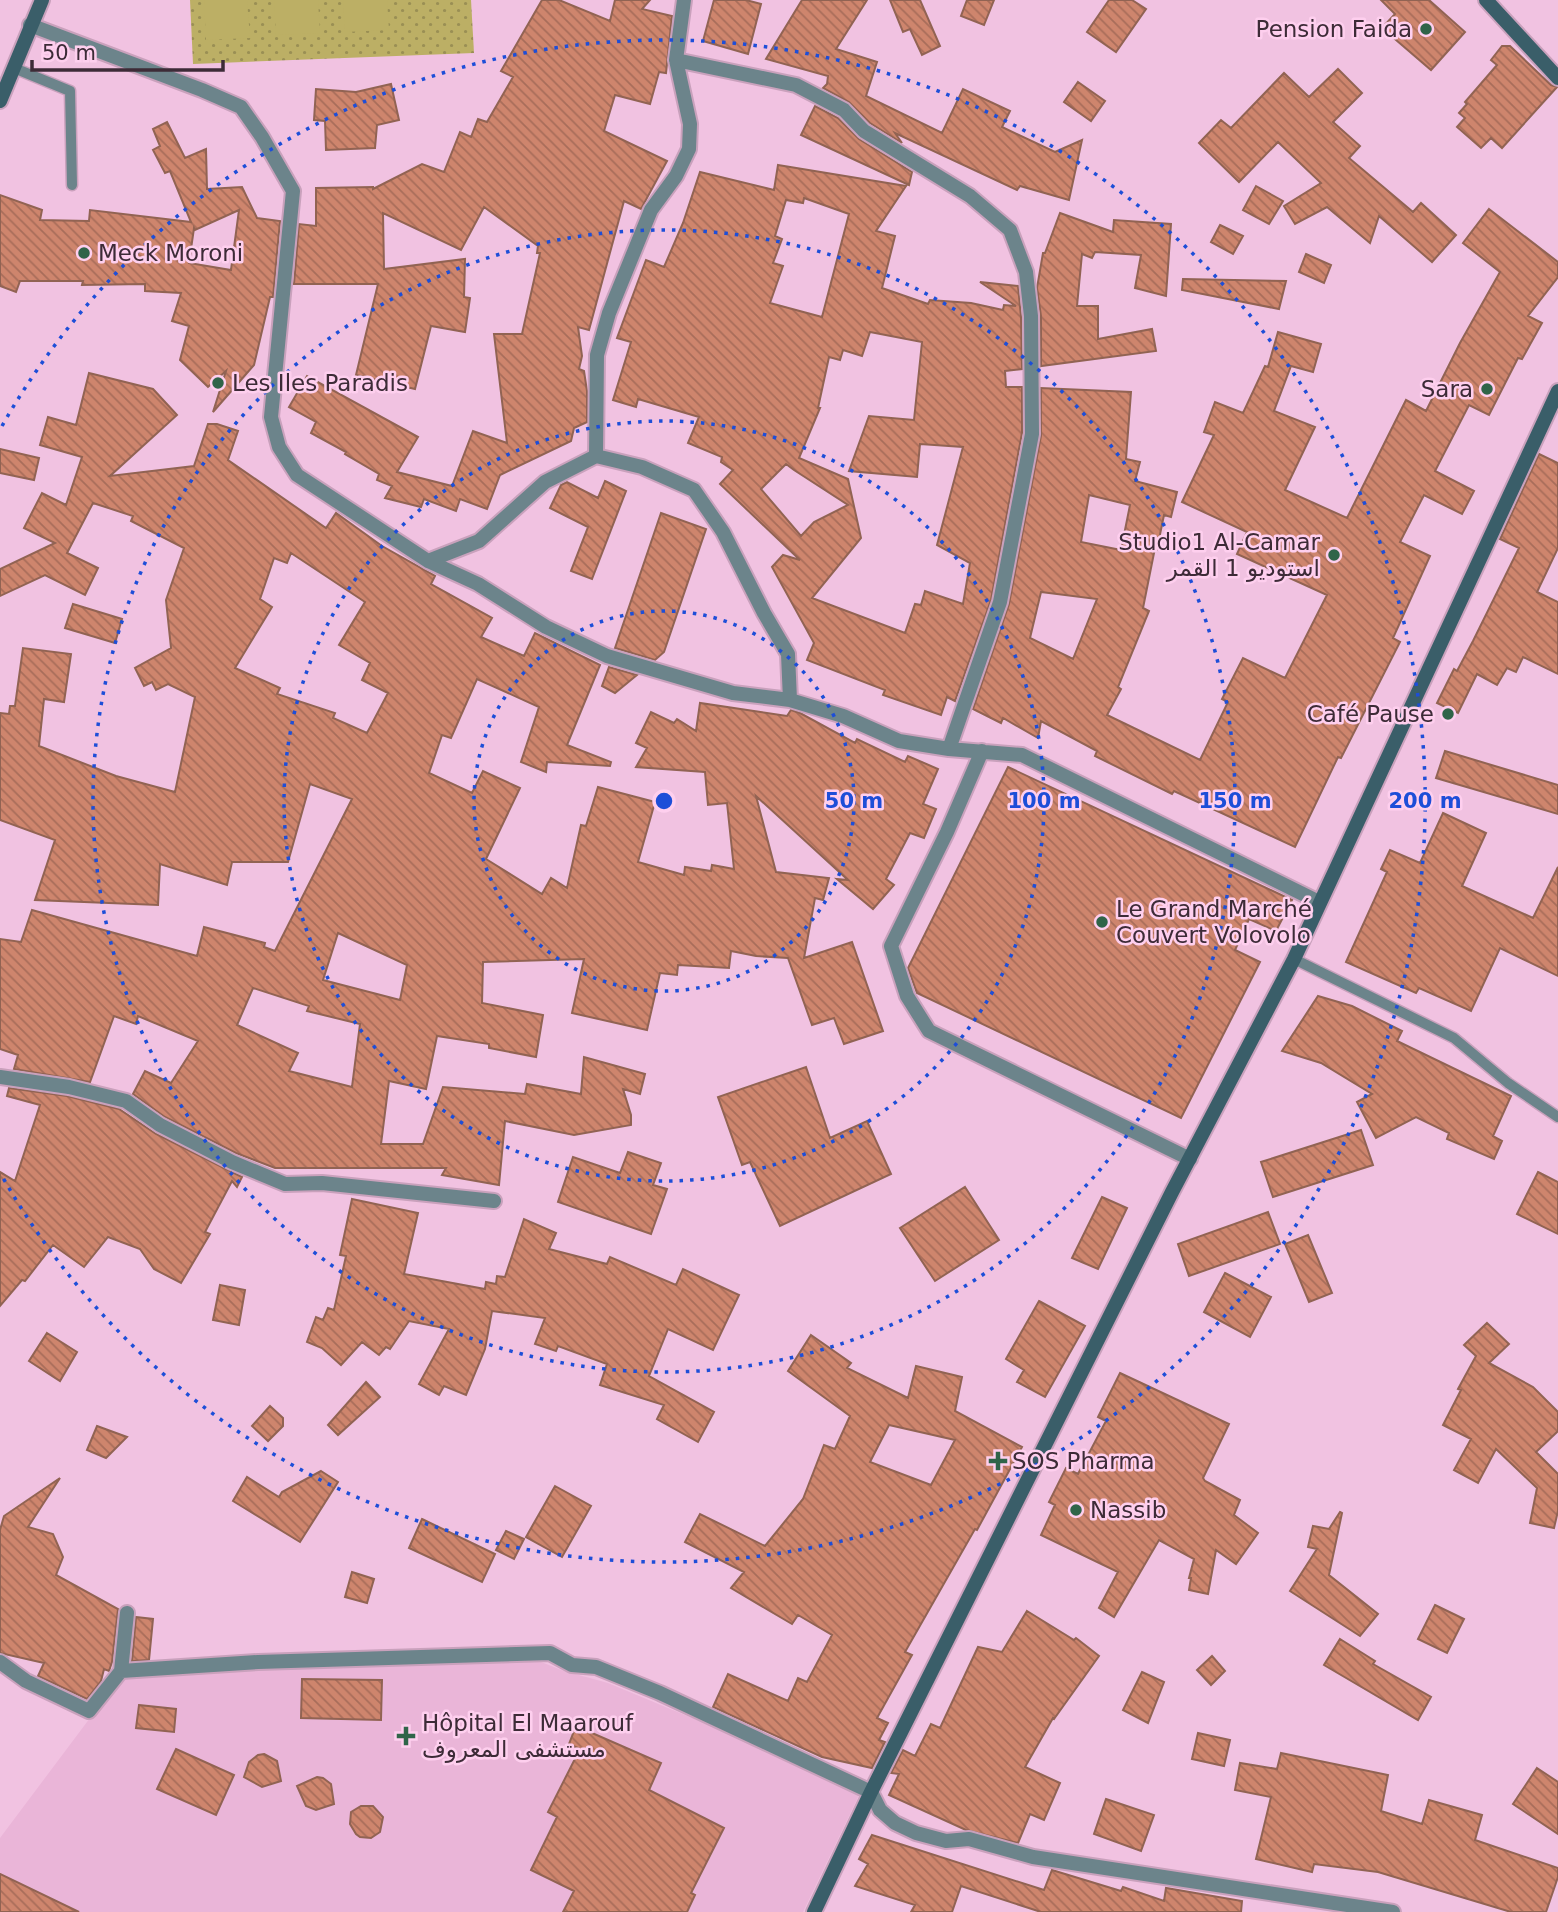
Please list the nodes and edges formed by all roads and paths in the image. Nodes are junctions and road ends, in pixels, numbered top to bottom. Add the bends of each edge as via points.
1 (42, 0) edge
2 (684, 0) edge
3 (1486, 0) edge
4 (30, 25) junction
5 (676, 60) junction
6 (14, 68) junction
7 (1558, 78) edge
8 (0, 101) edge
9 (72, 185) dead end
10 (1558, 391) edge
11 (596, 456) junction
12 (428, 561) junction
13 (789, 700) junction
14 (949, 749) junction
15 (982, 751) junction
16 (1319, 902) junction
17 (1294, 958) junction
18 (0, 1077) edge
19 (1558, 1117) edge
20 (1189, 1158) junction
21 (494, 1201) dead end
22 (127, 1613) dead end
23 (0, 1662) edge
24 (121, 1671) junction
25 (871, 1792) junction
26 (814, 1912) edge
27 (1393, 1912) edge

1 - 4 street
2 - 5 street
3 - 7 street
4 - 6 street
4 - 12 street via 241,107 293,191 271,417 279,447 297,475
5 - 11 street via 690,124 689,149 651,210 609,313 597,355
5 - 14 street via 808,91 844,110 864,131 970,196 1010,230 1026,271 1031,316 1032,434 1000,602
6 - 8 street
6 - 9 lane via 70,91
10 - 16 street
11 - 12 street via 545,482 479,541
11 - 13 street via 642,467 694,490 723,532 788,654
12 - 13 street via 607,656 733,693
13 - 14 street via 843,716 900,741
14 - 15 street
15 - 16 street via 1022,755
15 - 20 street via 891,946 907,996 929,1031
16 - 17 street
17 - 19 lane via 1454,1038
17 - 20 street
18 - 21 street via 127,1101 160,1125 285,1184
20 - 25 street
22 - 24 street
23 - 24 street via 26,1681 89,1712
24 - 25 street via 550,1653 572,1665 596,1667 660,1693
25 - 26 street
25 - 27 street via 880,1810 895,1823 946,1841 969,1839 1044,1859

